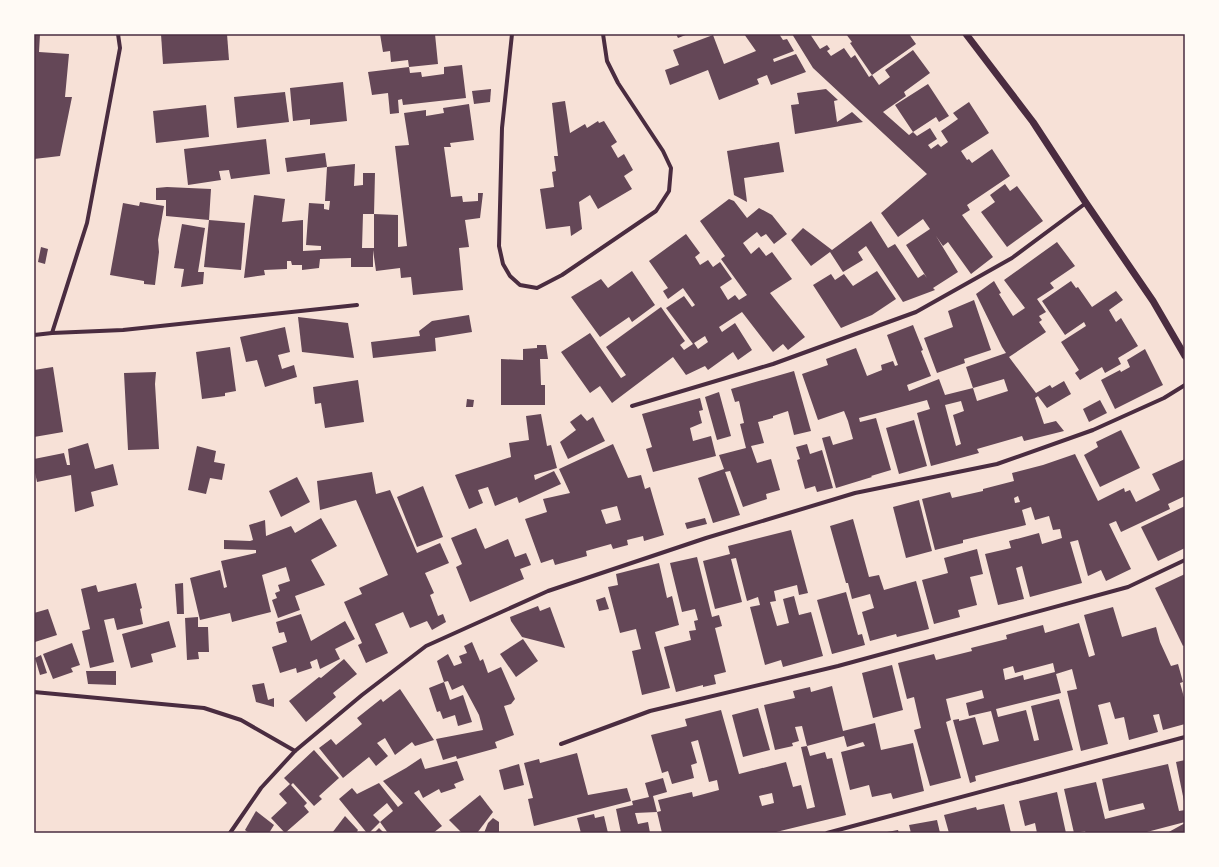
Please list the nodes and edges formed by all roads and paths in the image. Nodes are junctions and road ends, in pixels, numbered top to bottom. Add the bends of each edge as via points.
1 (118, 34) edge
2 (512, 34) edge
3 (603, 34) edge
4 (966, 34) edge
5 (1086, 203) junction
6 (357, 305) dead end
7 (52, 333) junction
8 (34, 335) edge
9 (1185, 356) edge
10 (1185, 386) edge
11 (632, 406) dead end
12 (1185, 560) edge
13 (34, 692) edge
14 (1185, 737) edge
15 (561, 744) dead end
16 (295, 751) junction
17 (230, 833) edge
18 (827, 833) edge

1 - 7 street via 120,48 87,223
2 - 3 street via 502,128 499,246 503,264 510,276 520,285 537,288 562,275 656,212 669,191 671,168 663,151 618,83 607,60
4 - 5 street via 1033,122
5 - 9 street via 1153,301
5 - 11 street via 1012,258 916,312 773,364
6 - 7 street via 123,330
7 - 8 street
10 - 16 street via 1093,430 997,464 855,493 706,538 548,591 426,646
12 - 15 street via 1128,587 838,666 650,711
13 - 16 street via 204,708 241,720
14 - 18 street
16 - 17 street via 261,788

